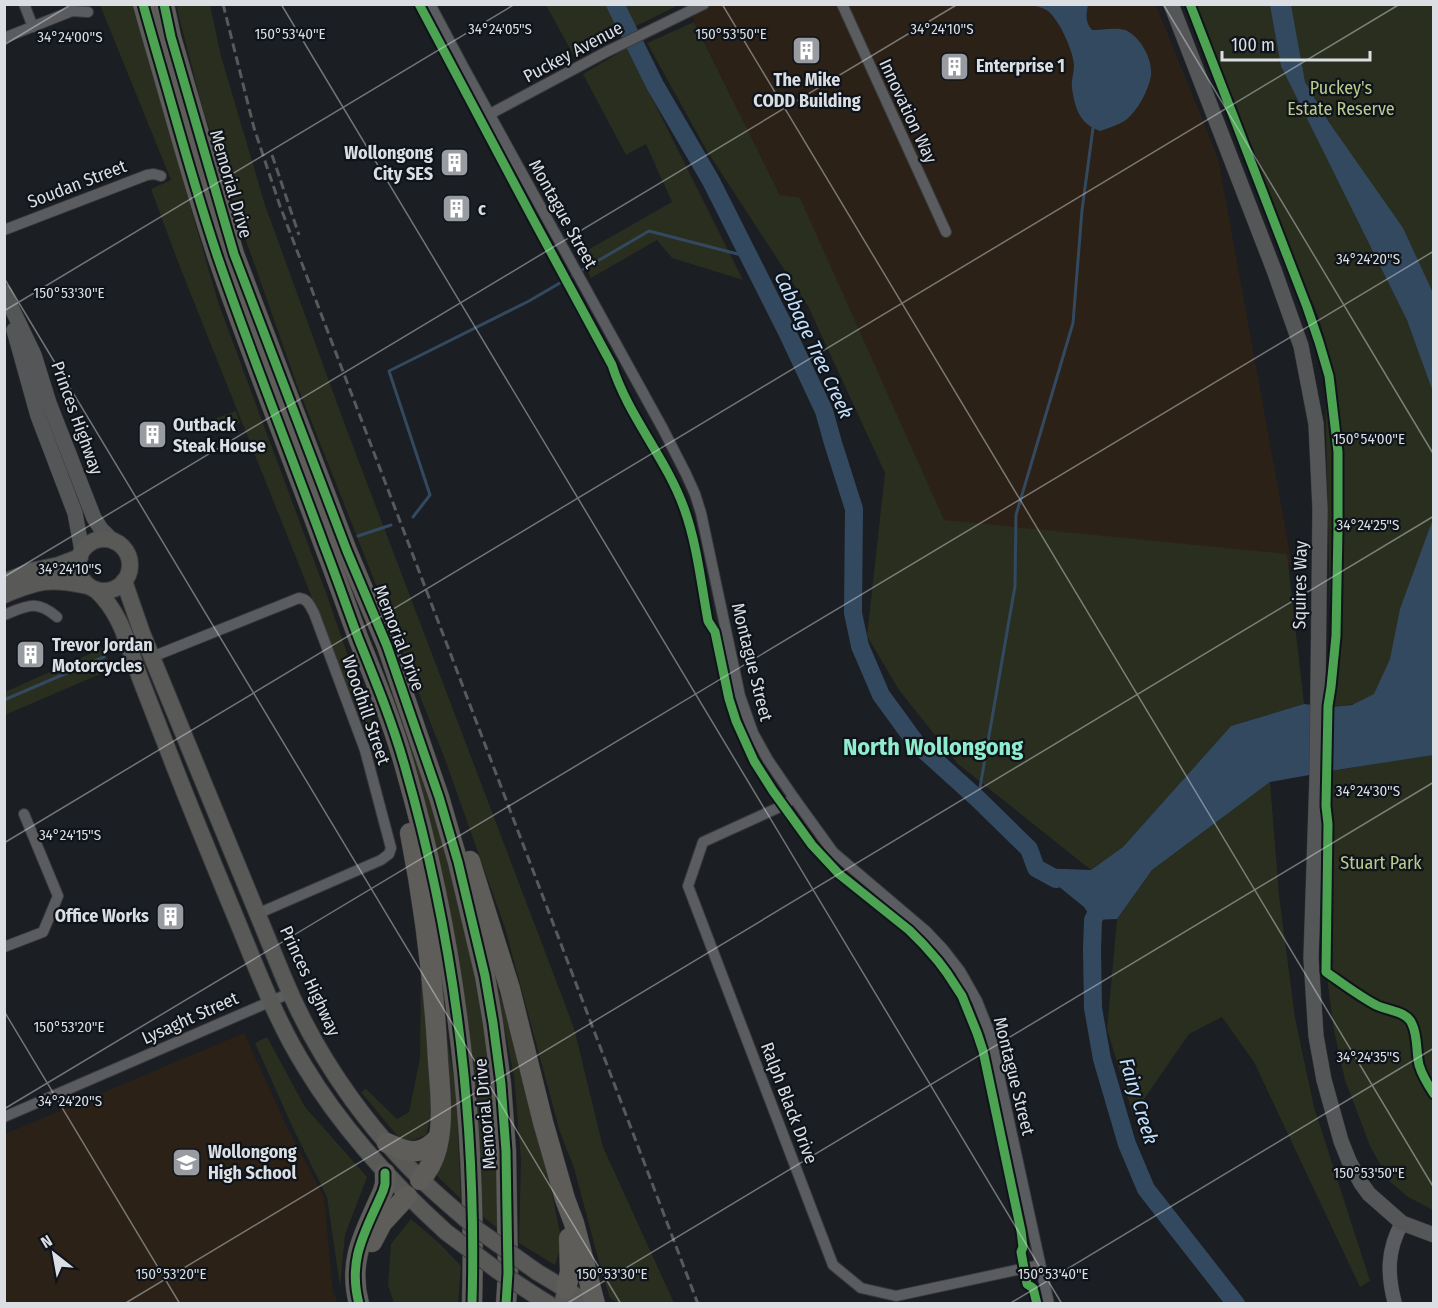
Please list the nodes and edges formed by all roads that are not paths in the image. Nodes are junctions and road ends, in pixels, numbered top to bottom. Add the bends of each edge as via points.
1 (24, 4) edge
2 (144, 4) edge
3 (164, 4) edge
4 (430, 4) edge
5 (704, 4) edge
6 (842, 4) edge
7 (1172, 4) edge
8 (88, 12) dead end
9 (33, 27) junction
10 (4, 38) edge
11 (490, 114) junction
12 (161, 176) dead end
13 (4, 230) edge
14 (946, 232) dead end
15 (7, 298) edge
16 (114, 542) junction
17 (81, 554) junction
18 (124, 581) junction
19 (4, 582) edge
20 (92, 588) junction
21 (4, 595) edge
22 (4, 615) edge
23 (57, 617) dead end
24 (358, 636) junction
25 (387, 646) junction
26 (152, 657) junction
27 (794, 798) junction
28 (24, 814) dead end
29 (230, 902) junction
30 (255, 907) junction
31 (4, 947) edge
32 (290, 993) junction
33 (271, 1002) junction
34 (4, 1117) edge
35 (439, 1137) junction
36 (387, 1143) junction
37 (385, 1173) junction
38 (420, 1180) junction
39 (407, 1196) junction
40 (565, 1199) junction
41 (1402, 1223) junction
42 (1434, 1235) edge
43 (1040, 1265) junction
44 (564, 1296) edge
45 (543, 1300) edge
46 (359, 1304) edge
47 (371, 1304) edge
48 (471, 1304) edge
49 (506, 1304) edge
50 (590, 1304) edge
51 (595, 1304) edge
52 (1049, 1304) edge
53 (1395, 1304) edge

1 - 9 street
2 - 24 highway, Memorial Drive via 218,257
3 - 25 highway, Memorial Drive via 234,254
4 - 11 street, Montague Street
5 - 11 street, Puckey Avenue
6 - 14 street, Innovation Way
7 - 41 main road, Squires Way via 1301,346 1316,424 1320,509 1311,958 1316,1036 1323,1080 1349,1161 1369,1194
8 - 9 street via 72,11
9 - 10 street
11 - 27 street, Montague Street via 695,494 745,714 768,760
12 - 13 street, Soudan Street via 147,176
15 - 16 main road, Princes Highway via 34,355 94,518
15 - 17 main road, Princes Highway via 32,397 75,513
16 - 17 main road via 97,540
16 - 18 main road via 129,558
17 - 19 main road
17 - 20 main road via 79,573
18 - 20 main road via 112,590
18 - 26 main road, Princes Highway
20 - 21 main road via 45,581
20 - 29 main road via 110,605 120,622
22 - 23 street via 34,605
24 - 35 highway via 419,877 435,999 441,1100
24 - 48 highway, Memorial Drive via 405,766 448,948 469,1129
25 - 40 highway via 435,759 473,868
25 - 49 highway, Memorial Drive via 439,797 485,976 501,1084 506,1151
26 - 30 main road, Princes Highway
26 - 30 street, Woodhill Street via 299,598 309,603 314,614 365,750 392,848 381,860
27 - 43 street, Montague Street via 833,852 943,949 976,1001 990,1034
27 - 43 street, Ralph Black Drive via 703,842 688,886 833,1265 861,1288 896,1296
28 - 31 street via 58,896 43,932
29 - 30 main road
29 - 33 main road
30 - 32 main road, Princes Highway
32 - 33 street, Lysaght Street
32 - 36 main road, Princes Highway via 326,1059
33 - 34 street, Lysaght Street
33 - 37 main road via 324,1097
35 - 36 highway via 416,1152
35 - 38 highway via 428,1171
36 - 38 main road, Princes Highway
37 - 39 main road
37 - 46 highway via 383,1191 356,1261
38 - 39 main road
38 - 44 main road, Princes Highway, bridge
39 - 45 main road, bridge via 447,1232
39 - 47 highway via 382,1223 372,1242 366,1271
40 - 44 highway via 570,1272
40 - 51 highway
41 - 42 main road
41 - 53 street via 1391,1249 1389,1267
43 - 52 street, Montague Street
44 - 50 main road, Princes Highway

